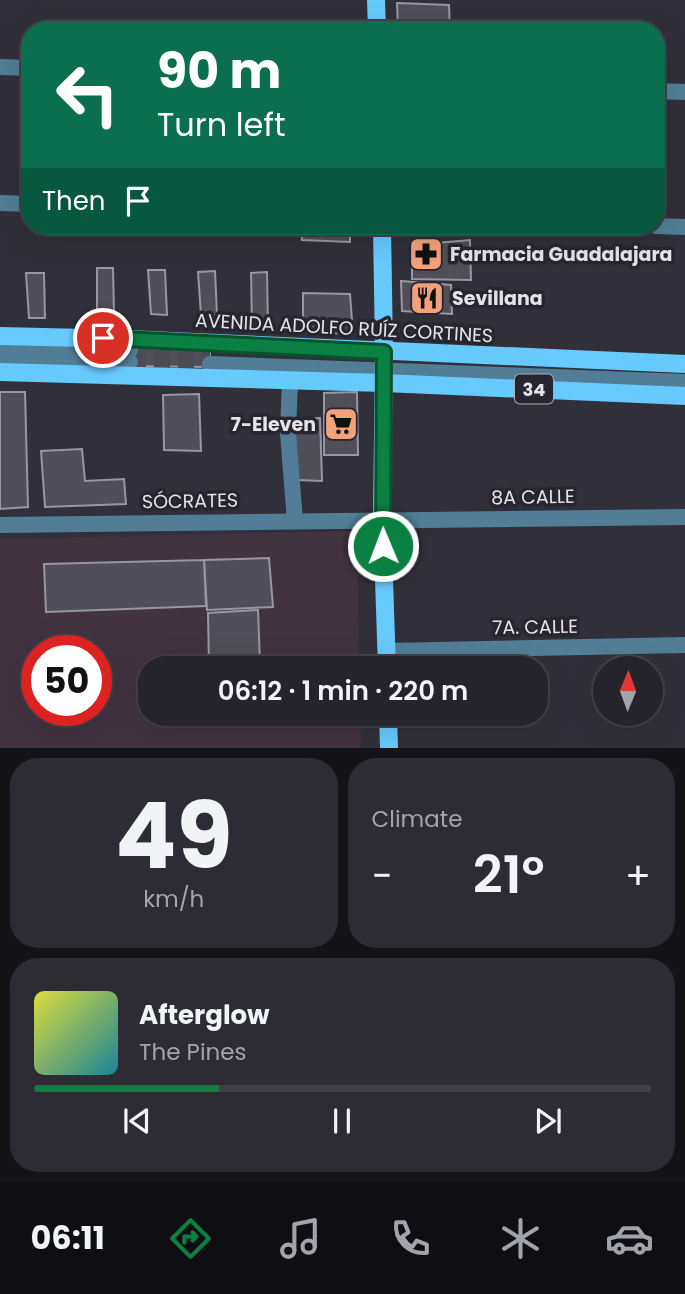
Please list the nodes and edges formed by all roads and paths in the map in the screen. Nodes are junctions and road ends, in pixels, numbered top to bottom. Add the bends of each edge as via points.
1 (376, 0) edge
2 (377, 21) edge
3 (0, 67) edge
4 (21, 68) edge
5 (665, 91) edge
6 (685, 92) edge
7 (0, 203) edge
8 (21, 204) edge
9 (665, 226) edge
10 (685, 227) edge
11 (382, 235) edge
12 (0, 336) edge
13 (0, 346) edge
14 (0, 357) edge
15 (210, 358) tunnel mouth
16 (685, 364) edge
17 (384, 366) junction
18 (0, 372) edge
19 (685, 372) edge
20 (290, 380) junction
21 (685, 382) edge
22 (685, 396) edge
23 (685, 517) edge
24 (382, 520) junction
25 (295, 521) junction
26 (0, 525) edge
27 (685, 645) edge
28 (387, 656) edge
29 (466, 656) edge
30 (388, 726) edge
31 (388, 748) edge

1 - 2 main road
3 - 4 street
5 - 6 street
7 - 8 street
9 - 10 street
11 - 17 main road
12 - 17 main road, AVENIDA ADOLFO RUÍZ CORTINES / 34 via 128,339
13 - 14 street via 130,356
15 - 17 street
16 - 17 main road, AVENIDA ADOLFO RUÍZ CORTINES / 34
17 - 19 street
17 - 20 main road, AVENIDA ADOLFO RUÍZ CORTINES / 34
17 - 21 street
17 - 22 main road, AVENIDA ADOLFO RUÍZ CORTINES / 34
17 - 24 main road
18 - 20 main road, AVENIDA ADOLFO RUÍZ CORTINES / 34
20 - 25 street via 287,420
23 - 24 street, 8A CALLE
24 - 25 street, SÓCRATES
24 - 28 main road
25 - 26 street, SÓCRATES
27 - 29 street, 7A. CALLE
30 - 31 main road

